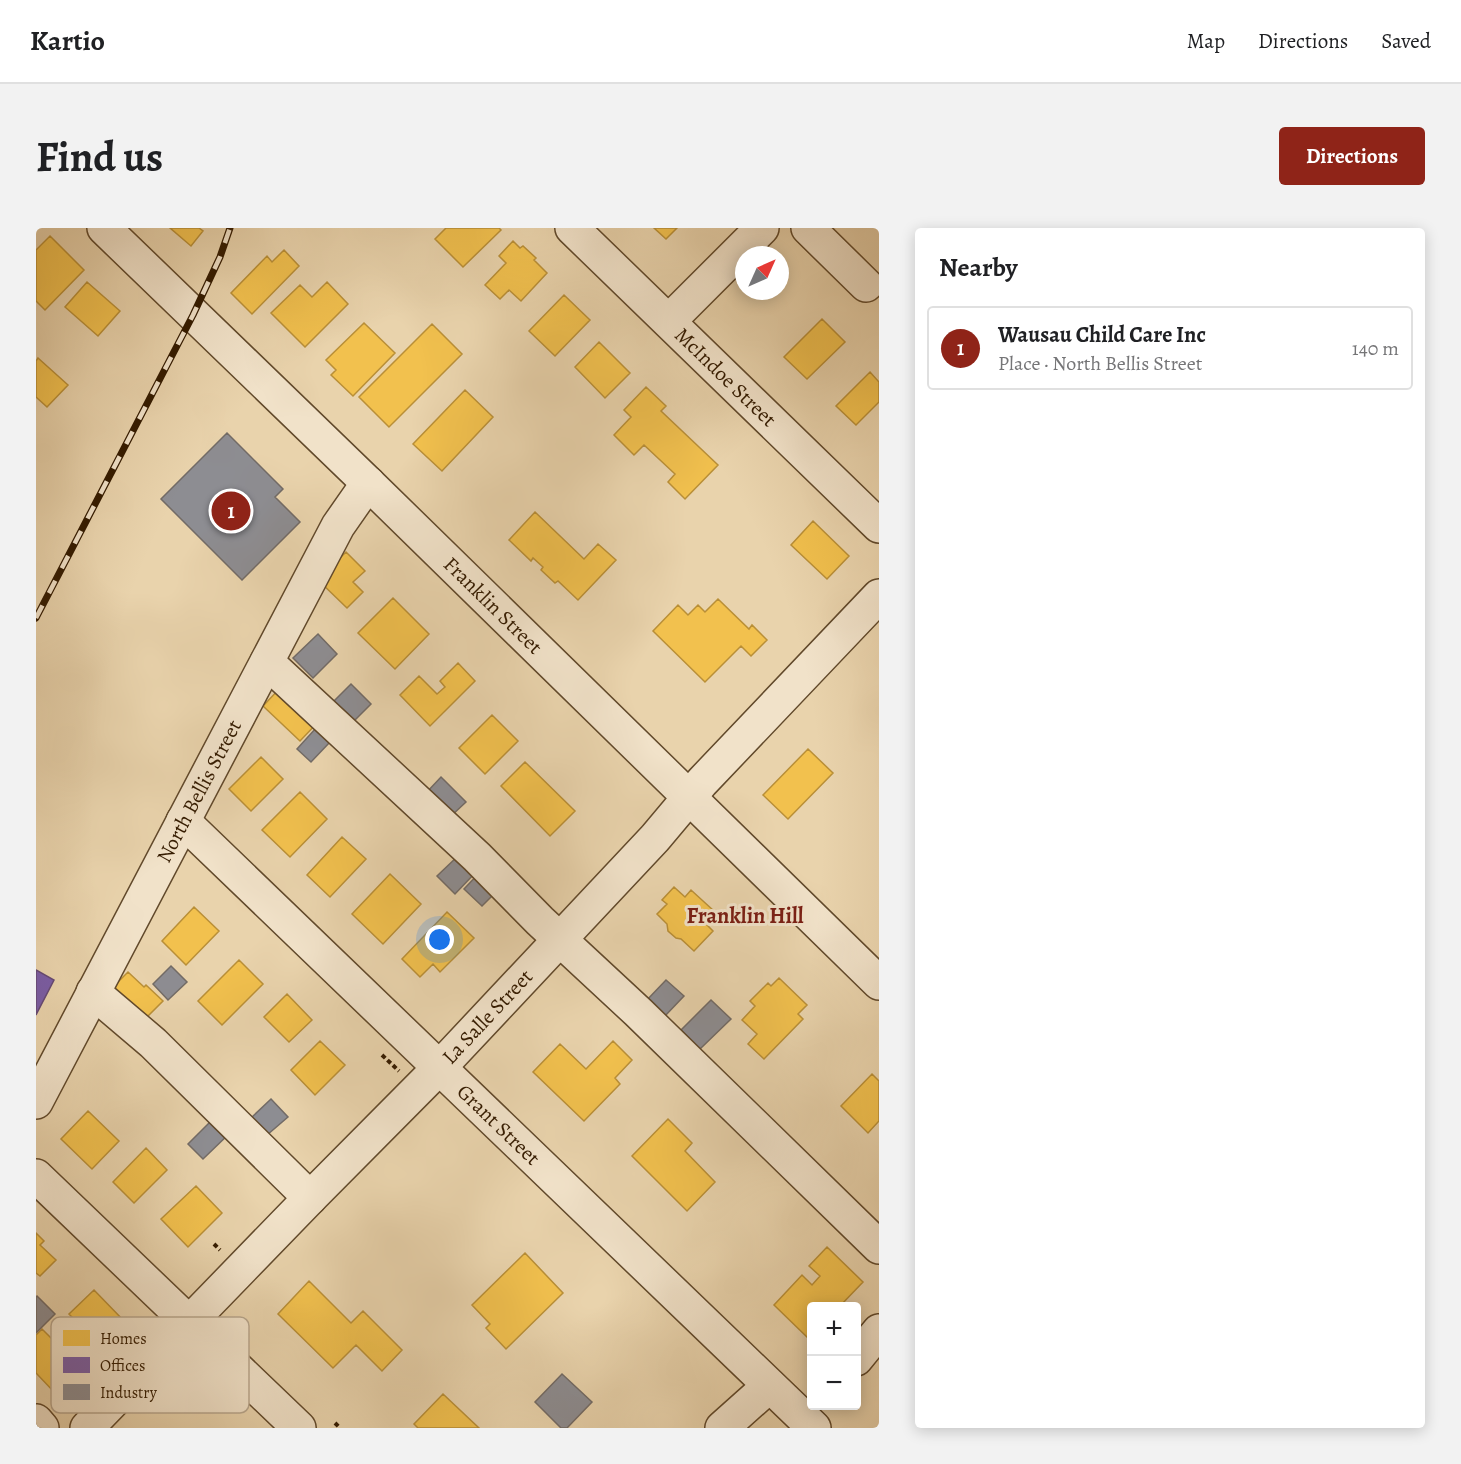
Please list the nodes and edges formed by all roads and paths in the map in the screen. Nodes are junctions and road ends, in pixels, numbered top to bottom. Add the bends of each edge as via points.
1 (104, 228) edge
2 (572, 228) edge
3 (762, 228) edge
4 (808, 228) edge
5 (866, 285) dead end
6 (669, 321) junction
7 (368, 483) junction
8 (879, 526) edge
9 (879, 596) edge
10 (267, 662) junction
11 (690, 797) junction
12 (183, 821) junction
13 (560, 939) junction
14 (879, 983) edge
15 (93, 992) junction
16 (382, 1055) dead end
17 (439, 1068) junction
18 (404, 1076) dead end
19 (36, 1102) edge
20 (36, 1176) edge
21 (310, 1198) junction
22 (214, 1244) dead end
23 (879, 1247) edge
24 (220, 1250) dead end
25 (183, 1317) edge
26 (195, 1317) edge
27 (879, 1331) edge
28 (858, 1356) edge
29 (249, 1380) edge
30 (770, 1386) junction
31 (102, 1413) edge
32 (809, 1417) edge
33 (36, 1421) edge
34 (335, 1423) dead end
35 (42, 1428) edge
36 (87, 1428) edge
37 (299, 1428) edge
38 (340, 1428) edge
39 (722, 1428) edge

1 - 7 street, Franklin Street
2 - 6 street, McIndoe Street
3 - 6 street
4 - 5 street
6 - 8 street, McIndoe Street
7 - 10 street, North Bellis Street via 338,526
7 - 11 street, Franklin Street
9 - 11 street, La Salle Street
10 - 12 street, North Bellis Street
10 - 13 street
11 - 13 street, La Salle Street
11 - 14 street, Franklin Street
12 - 15 street, North Bellis Street
12 - 17 street, Grant Street
13 - 17 street, La Salle Street
13 - 23 street
15 - 19 street, North Bellis Street
15 - 21 street via 153,1043
16 - 18 path
17 - 21 street, La Salle Street
17 - 30 street, Grant Street
20 - 25 street
21 - 26 street, La Salle Street
22 - 24 path
27 - 28 street
29 - 37 street
30 - 32 street, Grant Street
30 - 39 street
31 - 36 street, La Salle Street
33 - 35 street
34 - 38 path

